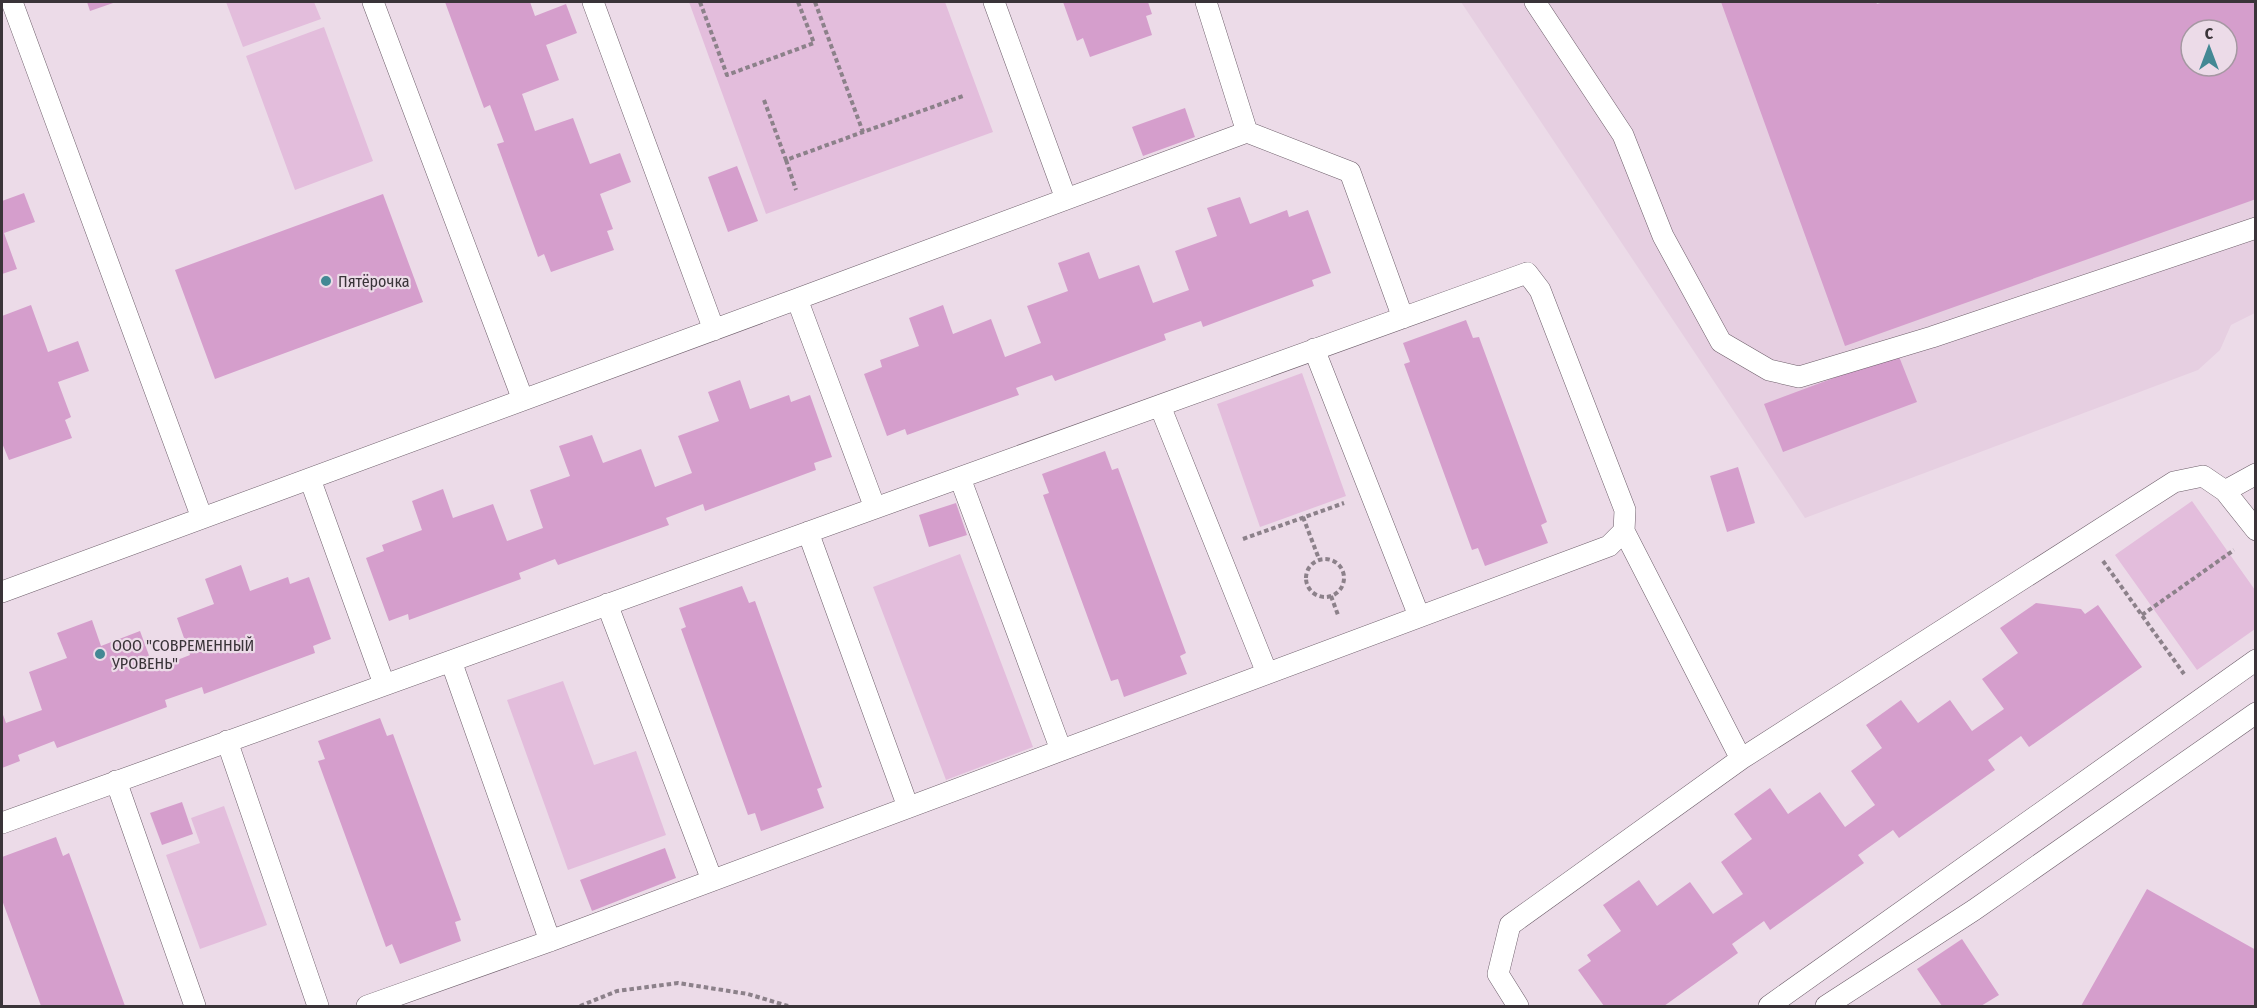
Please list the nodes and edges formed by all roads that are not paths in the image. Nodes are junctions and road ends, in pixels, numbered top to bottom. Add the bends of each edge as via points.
1 (12, 2) edge
2 (373, 2) edge
3 (594, 2) edge
4 (994, 2) edge
5 (1206, 2) edge
6 (1535, 2) edge
7 (1246, 132) junction
8 (1066, 199) junction
9 (2256, 228) edge
10 (797, 299) junction
11 (1403, 318) junction
12 (714, 330) junction
13 (1314, 349) junction
14 (523, 400) junction
15 (1160, 405) junction
16 (2256, 474) edge
17 (960, 477) junction
18 (310, 479) junction
19 (2225, 491) junction
20 (875, 508) junction
21 (202, 518) junction
22 (2256, 530) edge
23 (1624, 531) junction
24 (808, 532) junction
25 (2, 592) edge
26 (607, 604) junction
27 (1419, 616) junction
28 (2256, 660) edge
29 (451, 661) junction
30 (1267, 673) junction
31 (384, 684) junction
32 (2256, 712) edge
33 (227, 741) junction
34 (1061, 750) junction
35 (1741, 759) junction
36 (116, 781) junction
37 (908, 807) junction
38 (2, 823) edge
39 (712, 880) junction
40 (550, 941) junction
41 (195, 1006) edge
42 (318, 1006) edge
43 (367, 1006) edge
44 (1518, 1006) edge
45 (1769, 1006) edge
46 (1826, 1006) edge

1 - 21 lane
2 - 14 lane
3 - 12 lane
4 - 8 lane
5 - 7 lane
6 - 9 lane via 1623,135 1663,236 1721,342 1769,370 1799,377 1932,337
7 - 8 lane
7 - 11 lane via 1350,172
8 - 10 lane
10 - 12 lane
10 - 20 lane
11 - 13 lane
11 - 23 lane via 1527,273 1540,290 1625,510
12 - 14 lane
13 - 15 lane
13 - 27 lane
14 - 18 lane
15 - 17 lane
15 - 30 lane
16 - 19 lane
17 - 20 lane
17 - 34 lane
18 - 21 lane
18 - 31 lane
19 - 22 lane
19 - 35 lane via 2203,476 2174,482
20 - 24 lane
21 - 25 lane
23 - 27 lane via 1609,546
23 - 35 lane
24 - 26 lane
24 - 37 lane
26 - 29 lane
26 - 39 lane
27 - 30 lane
28 - 45 lane
29 - 31 lane
29 - 40 lane
30 - 34 lane
31 - 33 lane
32 - 46 lane via 1974,910
33 - 36 lane
33 - 42 lane
34 - 37 lane
35 - 44 lane via 1510,925 1498,974
36 - 38 lane
36 - 41 lane
37 - 39 lane
39 - 40 lane
40 - 43 lane

